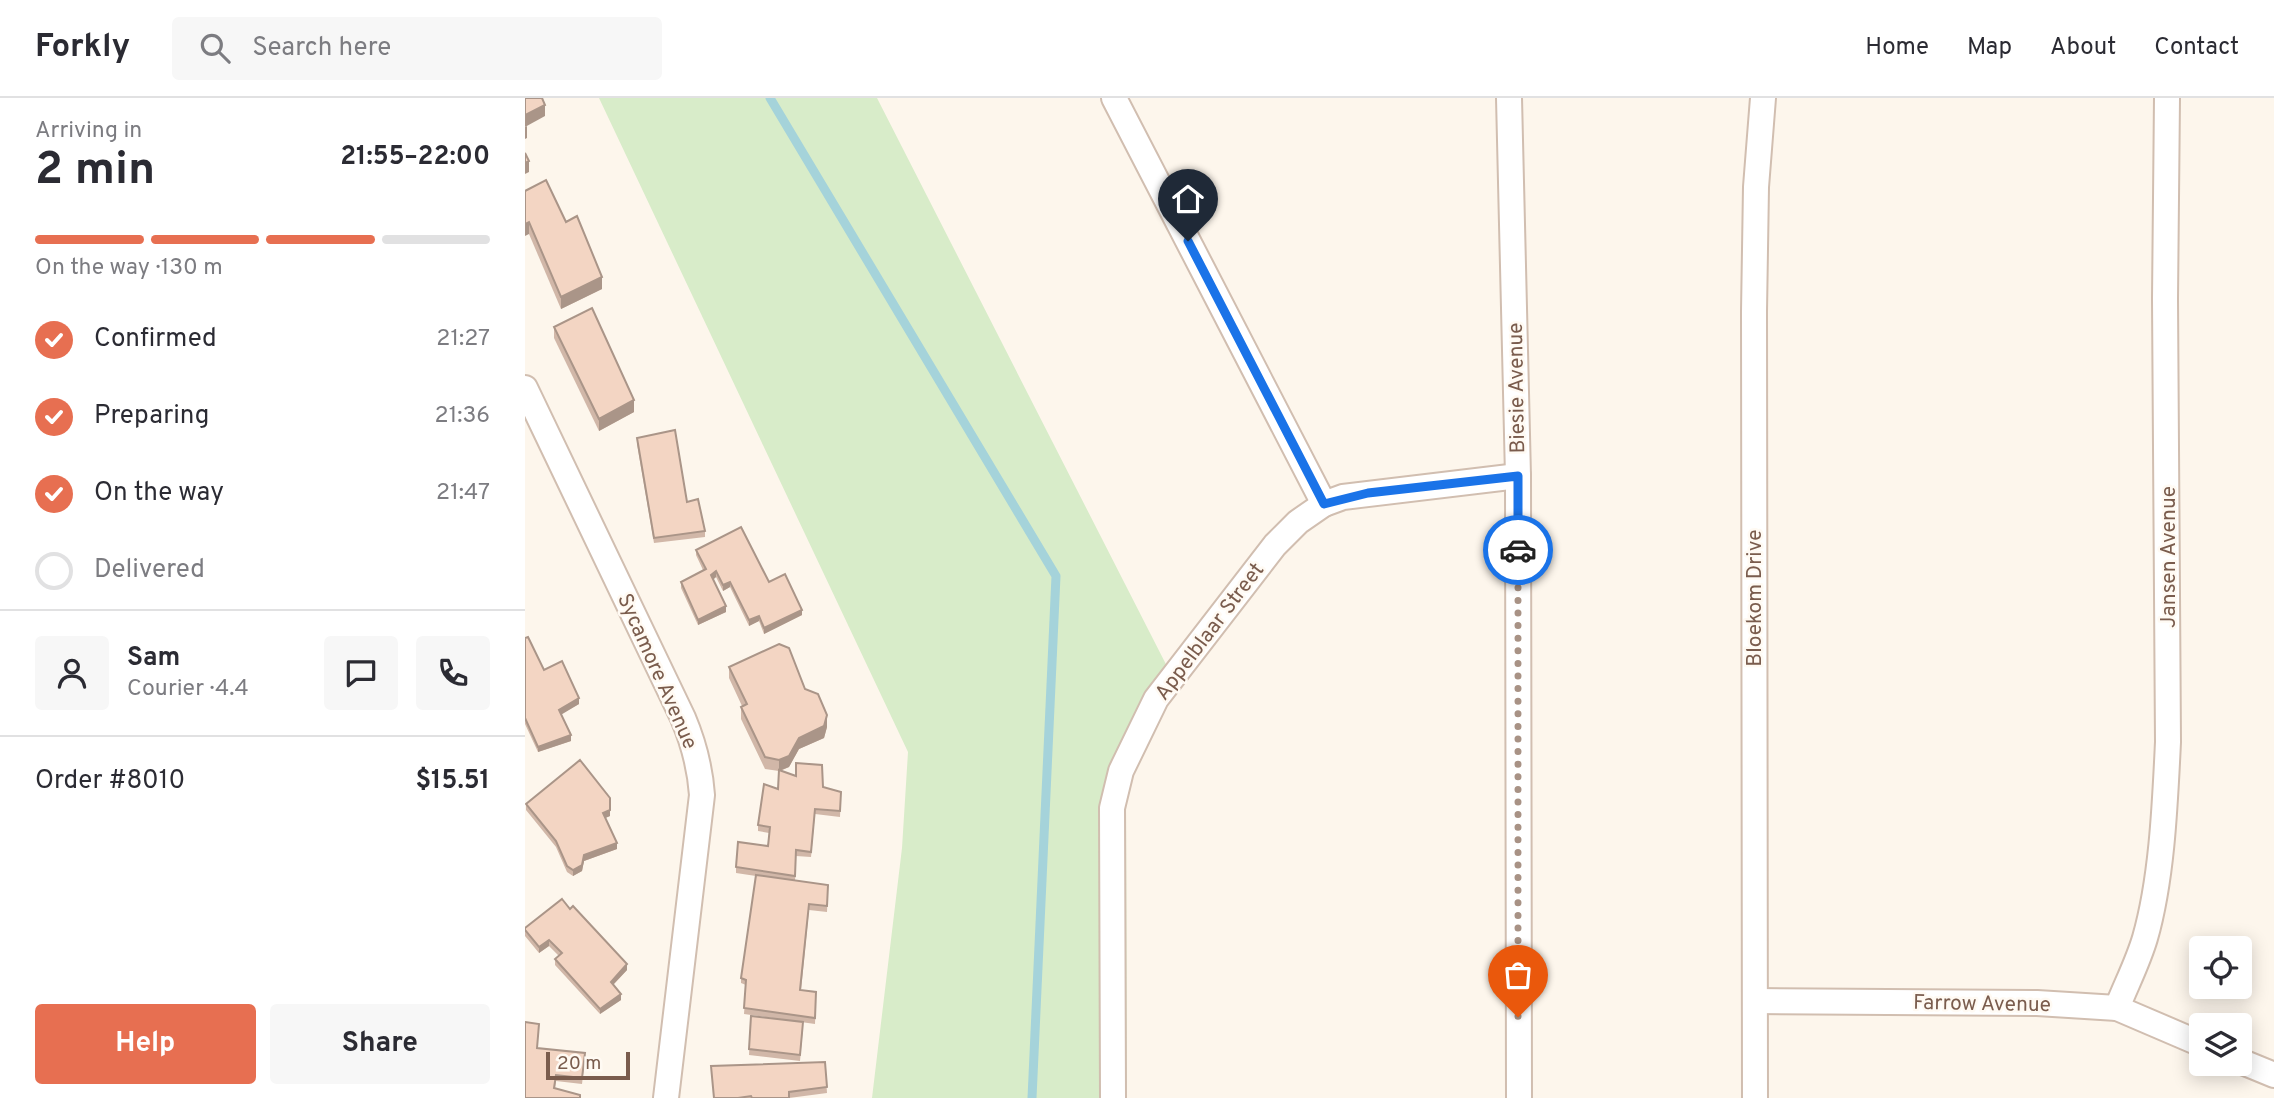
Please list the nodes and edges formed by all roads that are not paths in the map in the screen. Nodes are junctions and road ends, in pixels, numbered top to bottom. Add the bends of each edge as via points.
1 (1114, 98) edge
2 (1509, 98) edge
3 (1763, 98) edge
4 (2167, 98) edge
5 (525, 388) edge
6 (1518, 476) junction
7 (1324, 504) junction
8 (1755, 1001) junction
9 (2117, 1008) junction
10 (2189, 1039) edge
11 (2252, 1066) edge
12 (2274, 1075) edge
13 (666, 1098) edge
14 (1113, 1098) edge
15 (1518, 1098) edge
16 (1755, 1098) edge

1 - 7 street
2 - 6 street, Biesie Avenue
3 - 8 street, Bloekom Drive via 1754,312
4 - 9 street, Jansen Avenue via 2165,802 2145,938
5 - 13 street, Sycamore Avenue via 683,718 700,768 702,795
6 - 7 street, Appelblaar Street via 1368,493
6 - 15 street, Biesie Avenue
7 - 14 street, Appelblaar Street via 1275,545 1169,680 1121,771 1111,829
8 - 9 street, Farrow Avenue
8 - 16 street, Bloekom Drive
9 - 10 street, Farrow Avenue
11 - 12 street

